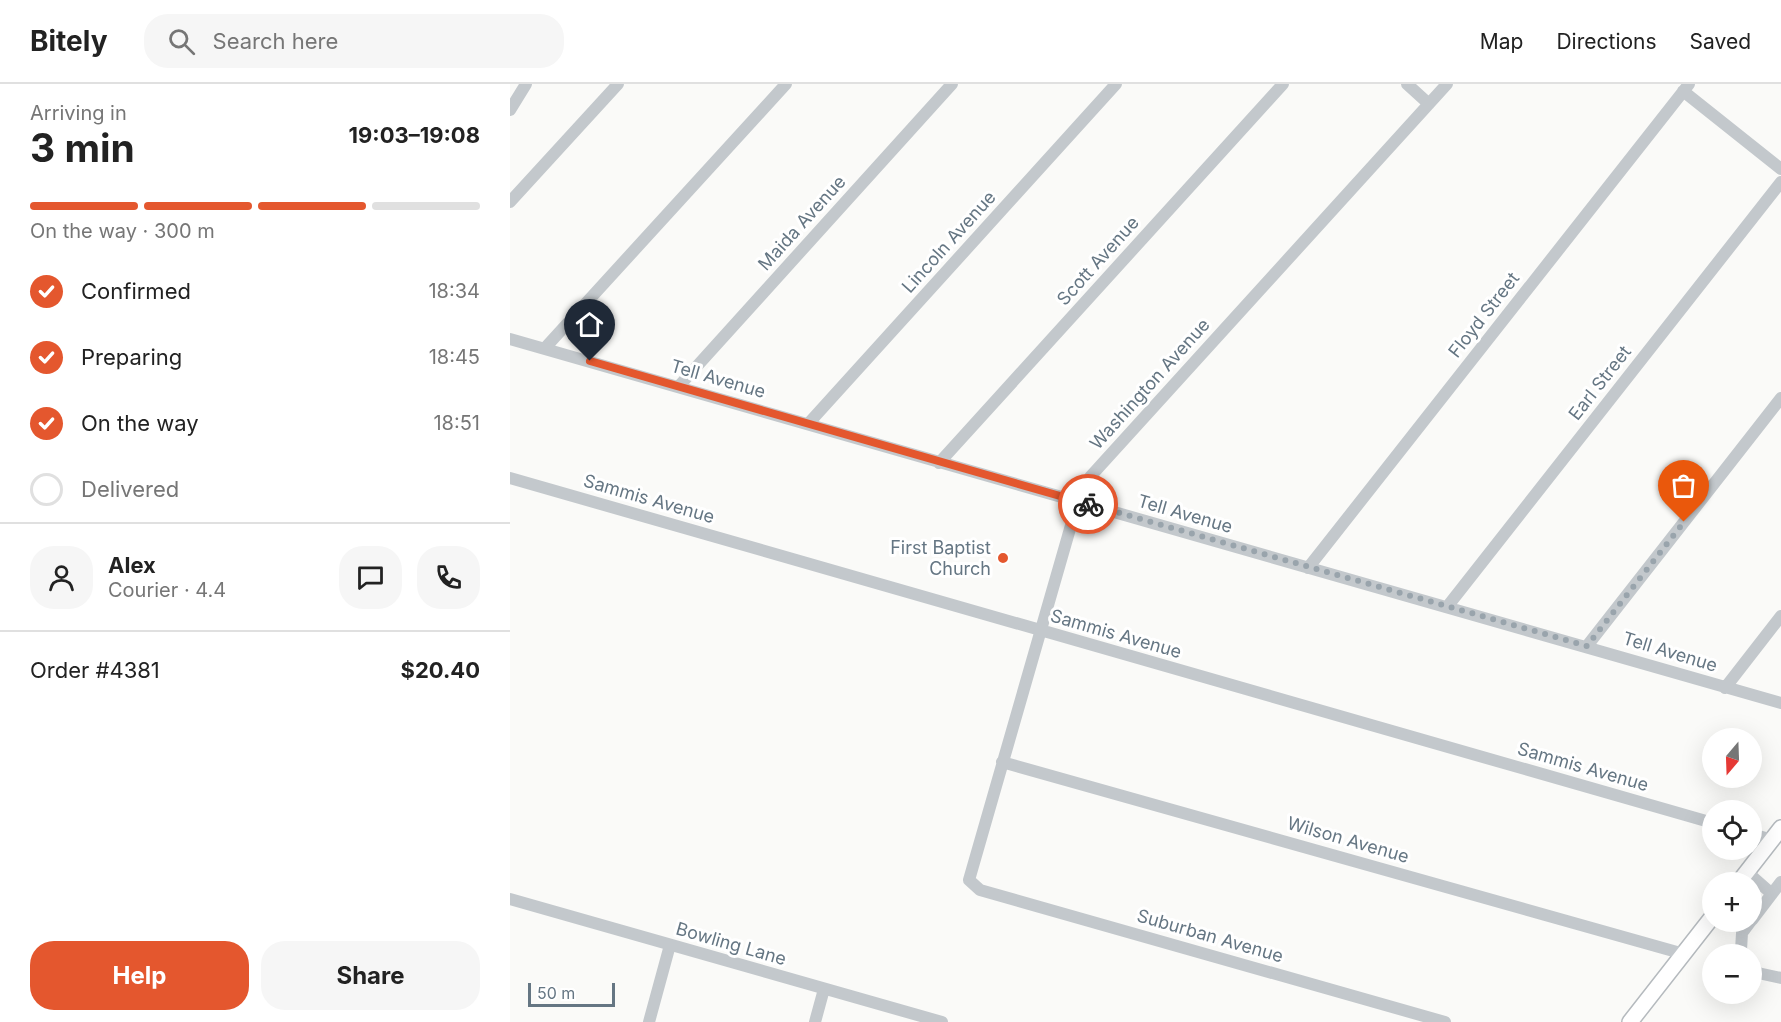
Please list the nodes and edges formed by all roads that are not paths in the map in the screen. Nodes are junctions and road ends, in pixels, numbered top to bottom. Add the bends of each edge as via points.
1 (526, 84) edge
2 (618, 84) edge
3 (786, 84) edge
4 (952, 84) edge
5 (1116, 84) edge
6 (1283, 84) edge
7 (1407, 84) edge
8 (1447, 84) edge
9 (1686, 87) edge
10 (1429, 104) junction
11 (510, 110) edge
12 (1781, 169) edge
13 (1781, 182) edge
14 (510, 202) edge
15 (510, 339) edge
16 (545, 348) junction
17 (679, 386) junction
18 (1781, 398) edge
19 (807, 424) junction
20 (939, 463) junction
21 (510, 477) edge
22 (1078, 501) junction
23 (1308, 568) junction
24 (1447, 607) junction
25 (1781, 616) edge
26 (1039, 631) junction
27 (1587, 646) junction
28 (1725, 688) junction
29 (1781, 703) edge
30 (1002, 762) junction
31 (1702, 820) edge
32 (1776, 834) edge
33 (1747, 872) edge
34 (969, 880) joint
35 (1781, 882) edge
36 (1762, 888) edge
37 (1772, 894) junction
38 (510, 899) edge
39 (1762, 908) edge
40 (1702, 930) edge
41 (670, 945) junction
42 (1684, 954) junction
43 (1762, 974) edge
44 (1781, 978) edge
45 (824, 989) junction
46 (649, 1022) edge
47 (815, 1022) edge
48 (942, 1022) edge
49 (1445, 1022) edge
50 (1630, 1022) edge

1 - 11 street
2 - 14 street
3 - 16 street
4 - 17 street, Maida Avenue
5 - 19 street, Lincoln Avenue
6 - 20 street, Scott Avenue
7 - 10 street
8 - 10 street, Washington Avenue
9 - 12 street
9 - 23 street, Floyd Street
10 - 22 street, Washington Avenue via 1090,477
13 - 24 street, Earl Street
15 - 16 street, Tell Avenue
16 - 17 street, Tell Avenue
17 - 19 street, Tell Avenue
18 - 27 street
19 - 20 street, Tell Avenue
20 - 22 street, Tell Avenue
21 - 26 street, Sammis Avenue
22 - 23 street, Tell Avenue
22 - 26 street, Washington Avenue
23 - 24 street, Tell Avenue
24 - 27 street, Tell Avenue
25 - 28 street
26 - 30 street, Washington Avenue
26 - 31 street, Sammis Avenue
27 - 28 street, Tell Avenue
28 - 29 street, Tell Avenue
30 - 34 street, Washington Avenue
30 - 42 street, Wilson Avenue
32 - 33 main road
34 - 49 street, Suburban Avenue via 980,890
35 - 37 street
36 - 37 street
37 - 39 street
38 - 41 street, Bowling Lane
40 - 42 main road
41 - 45 street, Bowling Lane
41 - 46 street
42 - 50 main road
43 - 44 street
45 - 47 street
45 - 48 street, Bowling Lane

